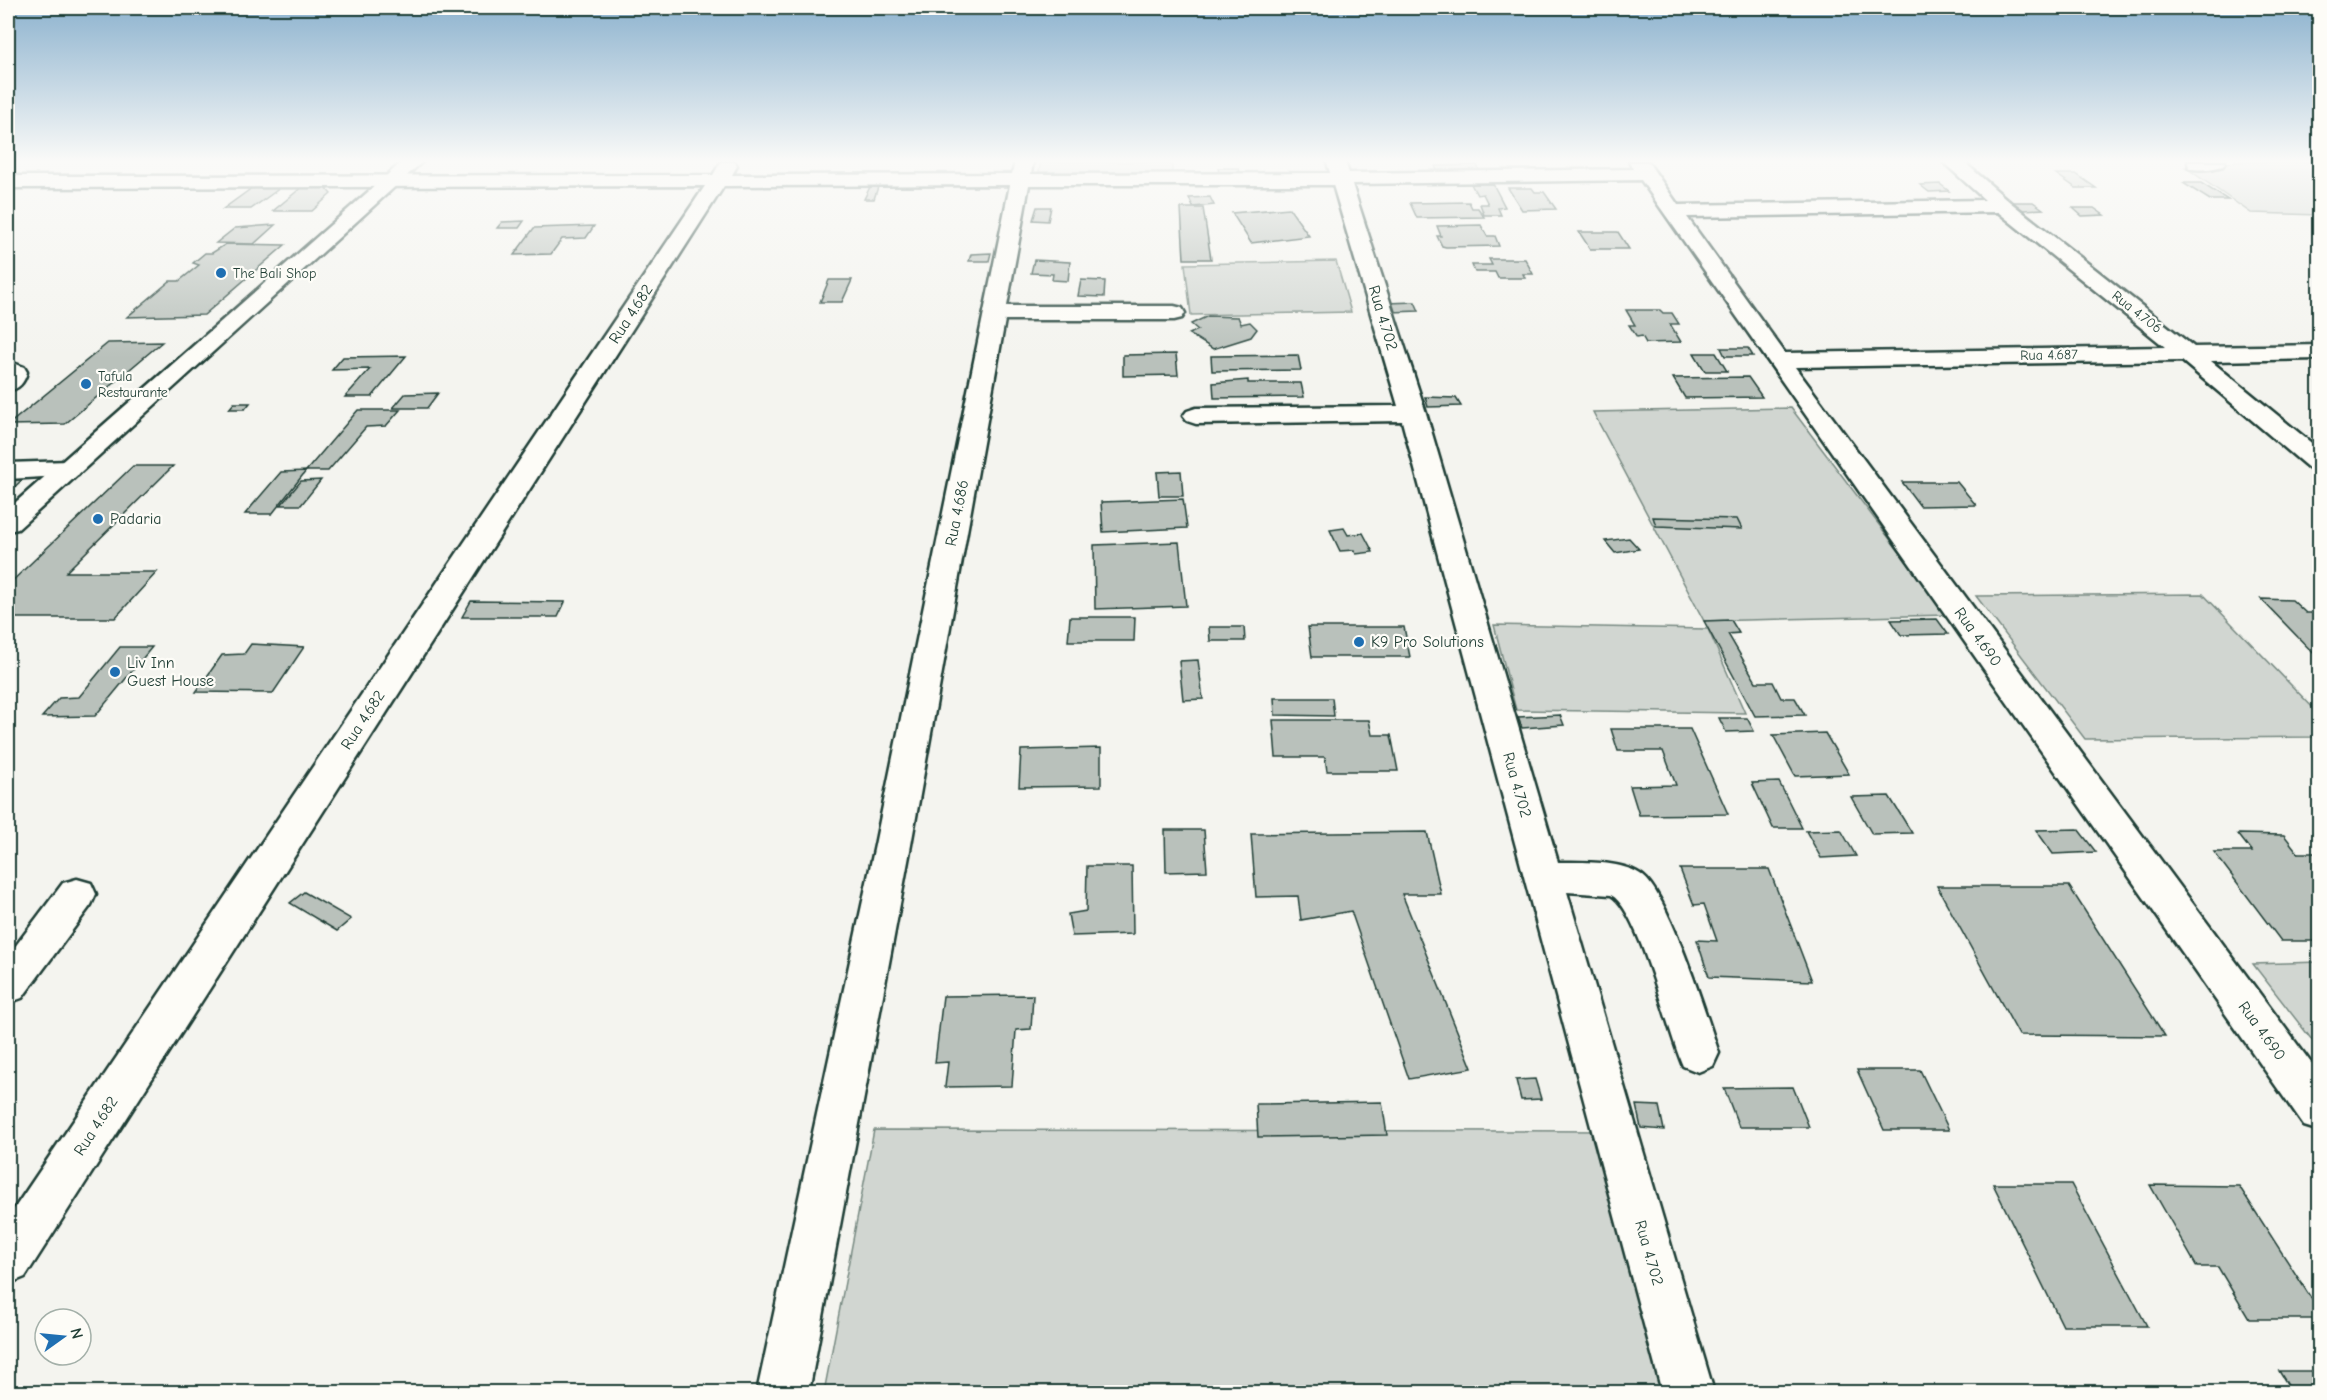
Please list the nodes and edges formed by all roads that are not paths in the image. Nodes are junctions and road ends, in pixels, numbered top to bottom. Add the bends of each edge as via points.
1 (339, 227) edge
2 (688, 227) edge
3 (1012, 227) edge
4 (1355, 227) edge
5 (1684, 227) edge
6 (2030, 227) edge
7 (996, 313) junction
8 (1174, 313) dead end
9 (2319, 352) edge
10 (2187, 353) junction
11 (1778, 360) junction
12 (8, 368) edge
13 (8, 384) edge
14 (1413, 413) junction
15 (1196, 416) dead end
16 (2319, 464) edge
17 (69, 469) junction
18 (8, 471) edge
19 (8, 523) edge
20 (1543, 877) junction
21 (78, 894) dead end
22 (8, 986) edge
23 (1698, 1053) dead end
24 (2319, 1111) edge
25 (8, 1260) edge
26 (783, 1392) edge
27 (1688, 1392) edge

1 - 17 street
2 - 25 street, Rua 4.682
3 - 7 street, Rua 4.686
4 - 14 street, Rua 4.702
5 - 11 street, Rua 4.690
6 - 10 street, Rua 4.706
7 - 8 street
7 - 26 street, Rua 4.686
9 - 10 street, Rua 4.687
10 - 11 street, Rua 4.687
10 - 16 street, Rua 4.706
11 - 24 street, Rua 4.690
12 - 13 street via 15,372
14 - 15 street
14 - 20 street, Rua 4.702
17 - 18 street
17 - 19 street
20 - 23 street via 1614,880 1630,887 1646,908
20 - 27 street, Rua 4.702
21 - 22 street

